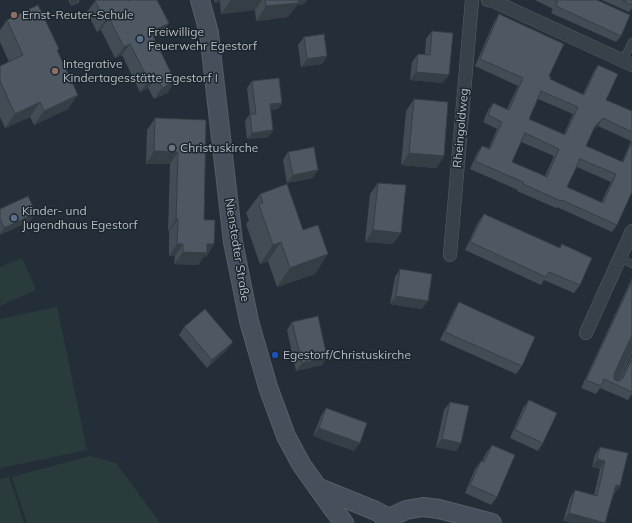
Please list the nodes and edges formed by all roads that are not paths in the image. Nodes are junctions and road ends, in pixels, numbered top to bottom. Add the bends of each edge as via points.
1 (200, 0) edge
2 (472, 0) edge
3 (488, 0) edge
4 (632, 42) edge
5 (628, 62) edge
6 (632, 231) edge
7 (450, 255) dead end
8 (620, 258) junction
9 (632, 264) edge
10 (586, 333) dead end
11 (632, 343) edge
12 (613, 384) edge
13 (317, 488) junction
14 (387, 521) edge
15 (344, 523) edge
16 (492, 523) edge

1 - 13 main road, Nienstedter Straße via 209,33 233,242 248,321 286,436
2 - 7 street, Rheingoldweg
3 - 5 street
4 - 5 lane
6 - 8 street
8 - 9 lane
8 - 10 street
11 - 12 lane
13 - 14 main road via 376,511
13 - 15 main road, Nienstedter Straße
14 - 16 main road via 406,510 423,507

